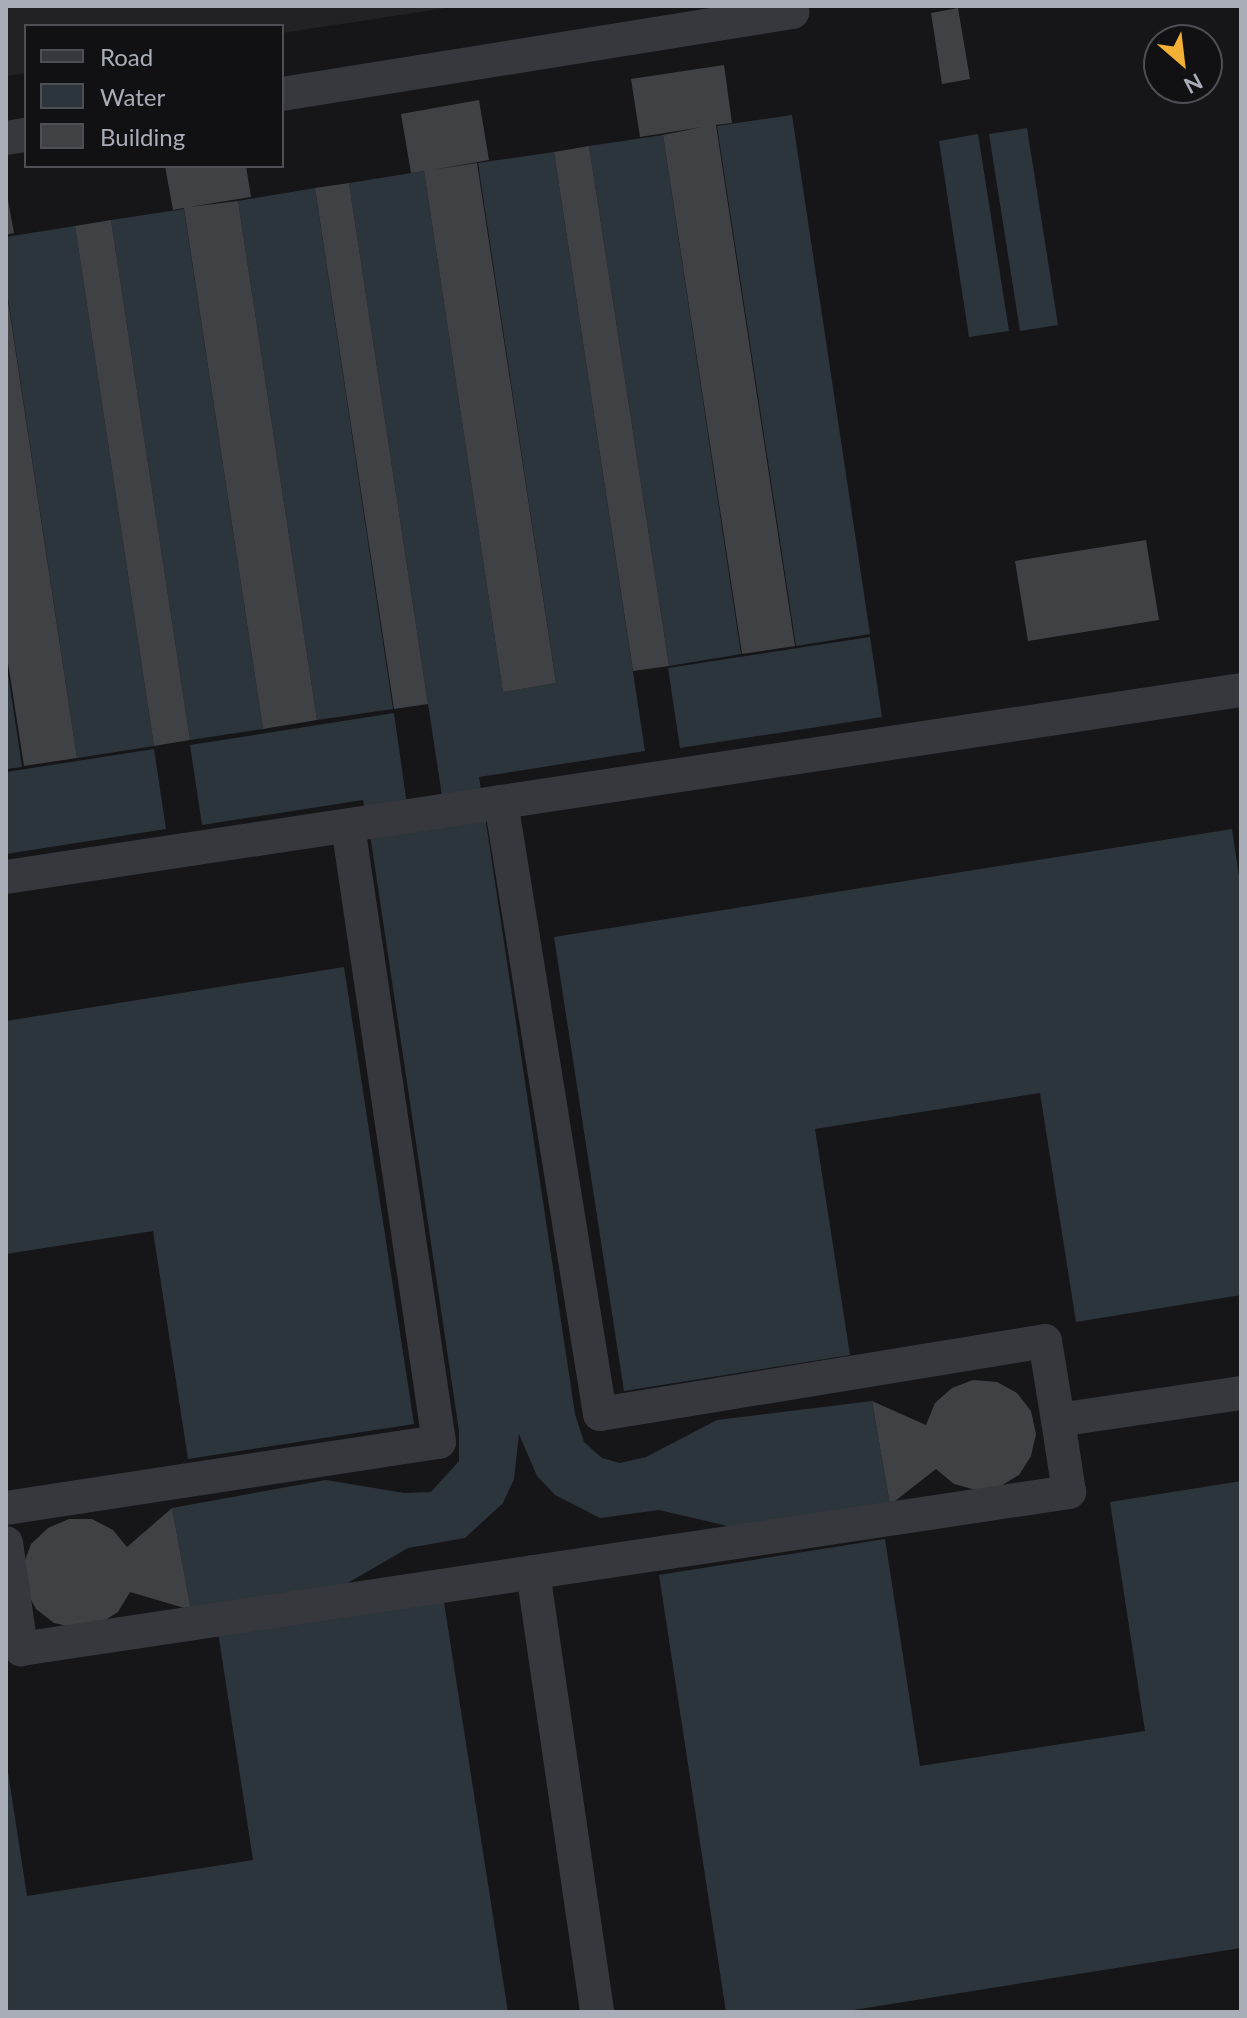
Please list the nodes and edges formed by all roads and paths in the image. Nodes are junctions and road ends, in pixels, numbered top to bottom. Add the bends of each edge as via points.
1 (791, 6) edge
2 (284, 94) edge
3 (1241, 690) edge
4 (501, 802) junction
5 (348, 826) junction
6 (6, 877) edge
7 (1241, 1393) edge
8 (1058, 1420) junction
9 (6, 1508) edge
10 (6, 1543) edge
11 (533, 1572) junction
12 (10, 1593) edge
13 (597, 2012) edge

1 - 2 lane via 792,12
3 - 4 lane
4 - 5 lane
4 - 8 lane via 600,1414 1045,1341
5 - 6 lane
5 - 9 lane via 439,1442
7 - 8 lane
8 - 11 lane via 1069,1492
10 - 12 lane
11 - 12 lane via 21,1649
11 - 13 lane

